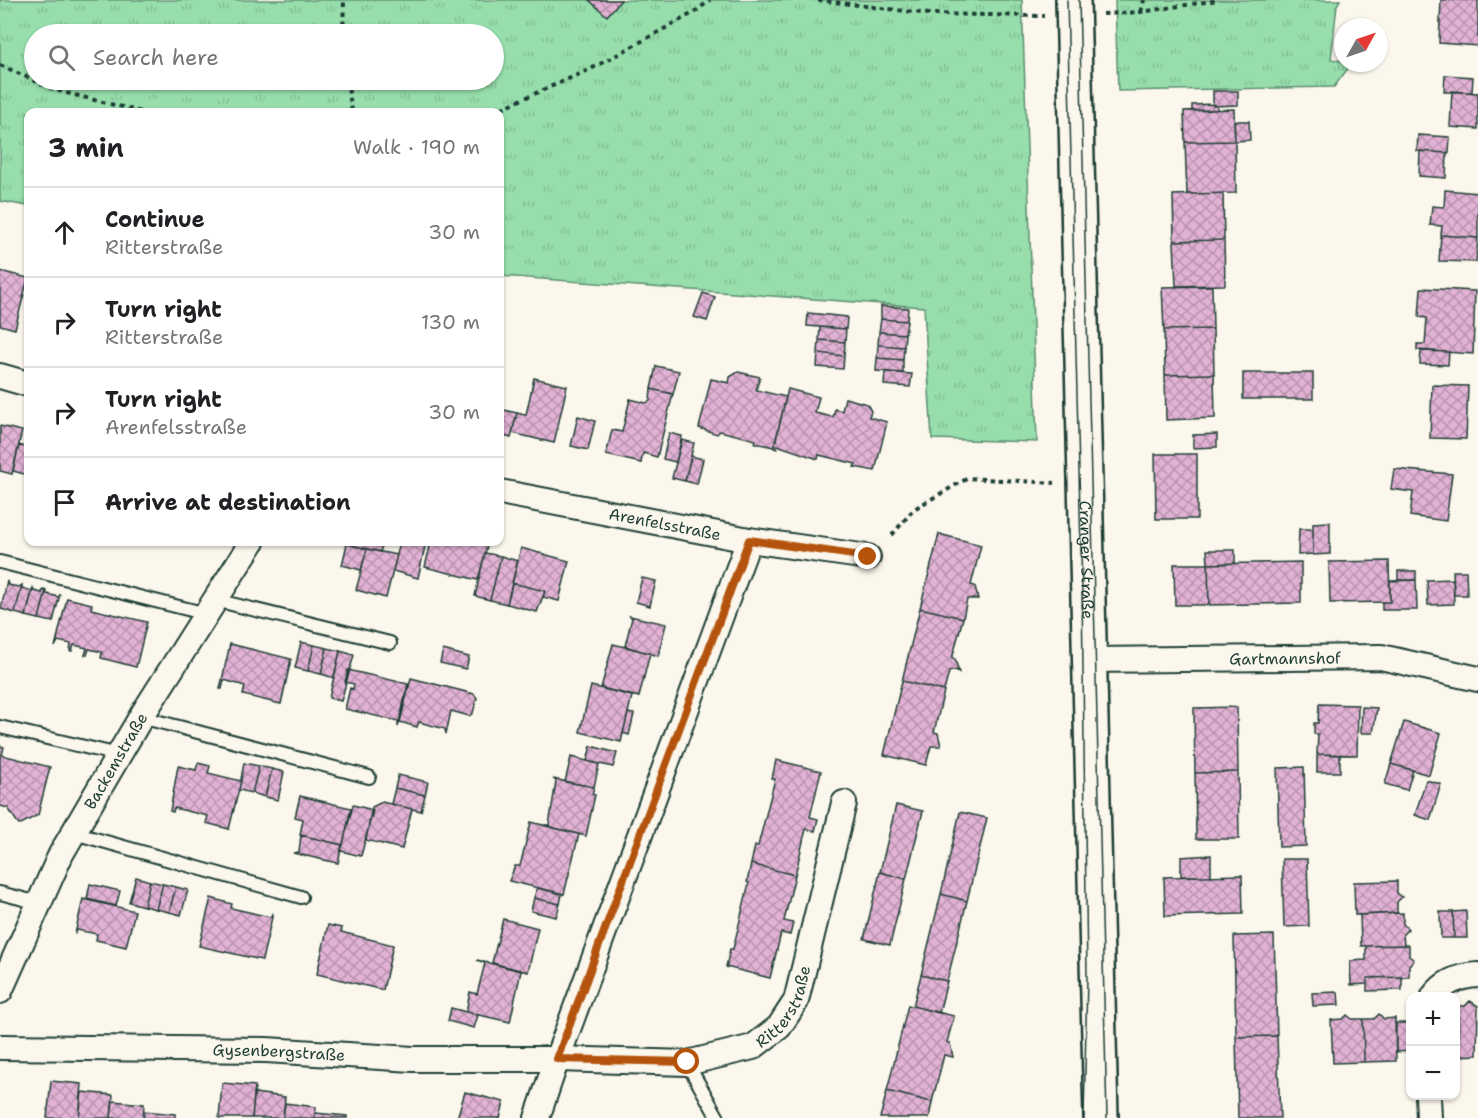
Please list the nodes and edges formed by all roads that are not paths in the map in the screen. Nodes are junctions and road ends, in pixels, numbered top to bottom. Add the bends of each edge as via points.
1 (1073, 8) edge
2 (0, 376) edge
3 (24, 383) edge
4 (504, 493) edge
5 (749, 540) junction
6 (249, 546) edge
7 (868, 557) dead end
8 (0, 562) edge
9 (211, 607) junction
10 (390, 643) dead end
11 (1090, 660) junction
12 (1478, 679) edge
13 (141, 717) junction
14 (0, 727) edge
15 (119, 755) junction
16 (369, 777) dead end
17 (844, 802) dead end
18 (74, 833) junction
19 (0, 893) edge
20 (301, 897) dead end
21 (39, 903) junction
22 (1478, 975) edge
23 (0, 991) edge
24 (1437, 992) edge
25 (0, 1047) edge
26 (557, 1059) junction
27 (687, 1062) junction
28 (1428, 1100) edge
29 (537, 1118) edge
30 (718, 1118) edge
31 (1101, 1118) edge
32 (1429, 1118) edge

1 - 11 main road, Cranger Straße
2 - 3 street
4 - 5 street, Arenfelsstraße
5 - 7 street, Arenfelsstraße
5 - 26 street
6 - 9 street, Backemstraße
8 - 9 lane
9 - 10 lane
9 - 13 street, Backemstraße
11 - 12 street, Gartmannshof via 1381,657
11 - 31 main road, Cranger Straße
13 - 15 street, Backemstraße
13 - 16 lane
14 - 15 lane
15 - 18 street, Backemstraße
17 - 27 street, Ritterstraße via 796,1001 779,1027 753,1047
18 - 20 lane
18 - 21 street, Backemstraße
19 - 21 lane
21 - 23 street, Backemstraße
22 - 24 street via 1463,976
25 - 26 street, Gysenbergstraße via 266,1050 413,1059
26 - 27 street, Ritterstraße
26 - 29 street
27 - 30 lane
28 - 32 street

